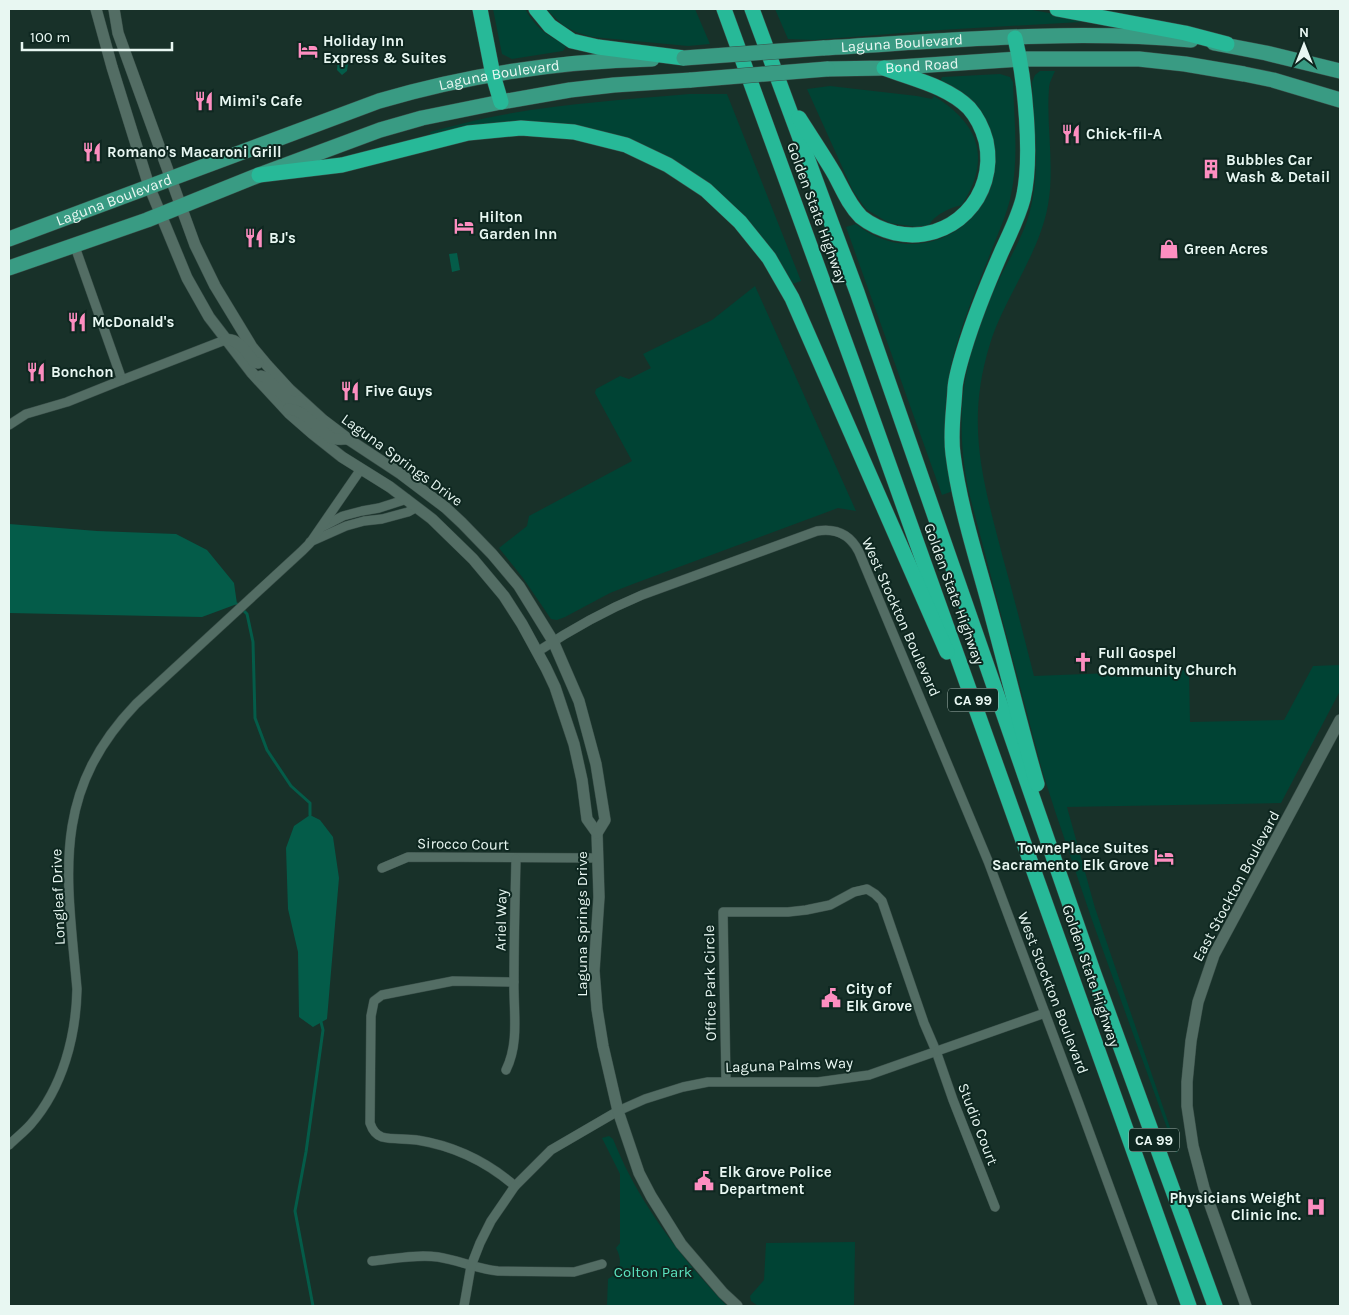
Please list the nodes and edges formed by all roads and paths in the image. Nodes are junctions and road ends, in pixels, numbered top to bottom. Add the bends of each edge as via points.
1 (96, 9) edge
2 (114, 9) edge
3 (480, 9) edge
4 (536, 9) edge
5 (716, 9) edge
6 (724, 9) edge
7 (752, 9) edge
8 (1056, 9) edge
9 (1015, 38) junction
10 (734, 39) junction
11 (1226, 44) junction
12 (684, 58) junction
13 (1020, 59) junction
14 (884, 68) junction
15 (1340, 72) edge
16 (493, 75) junction
17 (781, 90) junction
18 (1340, 100) edge
19 (501, 102) junction
20 (259, 175) junction
21 (171, 178) junction
22 (149, 186) junction
23 (181, 207) junction
24 (161, 214) junction
25 (9, 239) edge
26 (74, 244) junction
27 (9, 268) edge
28 (225, 340) junction
29 (267, 365) junction
30 (252, 373) junction
31 (122, 380) junction
32 (301, 401) junction
33 (285, 409) junction
34 (9, 425) edge
35 (348, 439) junction
36 (361, 469) junction
37 (407, 499) junction
38 (417, 507) junction
39 (319, 529) junction
40 (310, 543) junction
41 (553, 641) junction
42 (537, 652) junction
43 (1340, 720) edge
44 (1000, 775) junction
45 (1043, 830) junction
46 (597, 834) junction
47 (598, 858) junction
48 (516, 859) junction
49 (382, 868) dead end
50 (514, 982) junction
51 (1045, 1014) junction
52 (936, 1051) junction
53 (506, 1070) dead end
54 (726, 1081) junction
55 (618, 1111) junction
56 (9, 1145) edge
57 (514, 1186) junction
58 (995, 1207) dead end
59 (372, 1261) dead end
60 (602, 1264) dead end
61 (471, 1266) junction
62 (464, 1306) edge
63 (737, 1306) edge
64 (1152, 1306) edge
65 (1189, 1306) edge
66 (1215, 1306) edge
67 (1246, 1306) edge

1 - 22 street
2 - 21 street via 118,33
3 - 16 highway
4 - 12 highway via 550,26 572,41
5 - 10 highway
6 - 10 highway, Golden State Highway / CA 99
7 - 17 highway, Golden State Highway / CA 99
8 - 11 highway via 1185,33
9 - 11 main road via 1148,36
9 - 12 main road, Laguna Boulevard, bridge
9 - 13 highway
10 - 44 highway, Golden State Highway / CA 99
11 - 15 main road
12 - 16 main road, Laguna Boulevard via 578,63
13 - 14 main road, Bond Road
13 - 18 main road, Bond Road via 1110,58 1185,64 1273,80
13 - 45 highway via 1027,169 1023,200 966,344 955,386 951,430 961,499 1042,802
14 - 17 highway via 950,93 970,109 983,131 989,156 986,181 975,204 956,222 934,233 908,236 883,230 862,217 846,197
14 - 19 main road, Bond Road, bridge via 827,69 614,85
16 - 19 highway
16 - 21 main road, Laguna Boulevard via 379,101
17 - 45 highway, Golden State Highway / CA 99 via 857,292
19 - 20 main road, Laguna Boulevard via 380,130
20 - 23 main road, Laguna Boulevard
20 - 44 highway via 342,165 468,133 521,128 574,132 626,145 668,165 706,190 740,222 769,258 792,298
21 - 22 main road, Laguna Boulevard
21 - 23 street, Laguna Springs Drive
22 - 24 street, Laguna Springs Drive
22 - 25 main road, Laguna Boulevard
23 - 24 main road, Laguna Boulevard
23 - 29 street, Laguna Springs Drive via 215,286
24 - 26 main road, Laguna Boulevard
24 - 28 street, Laguna Springs Drive via 196,296
26 - 27 main road, Laguna Boulevard
26 - 31 street
28 - 29 street via 234,339 254,362
28 - 30 street, Laguna Springs Drive
28 - 31 street
29 - 32 street, Laguna Springs Drive
30 - 32 street via 265,377 288,400
30 - 33 street, Laguna Springs Drive
31 - 34 street via 26,414
32 - 35 street, Laguna Springs Drive
33 - 35 street via 296,410 333,439
33 - 36 street, Laguna Springs Drive
35 - 41 street, Laguna Springs Drive via 401,474 462,523 519,586
36 - 37 street, Laguna Springs Drive
36 - 39 street, Longleaf Drive
37 - 38 street, Laguna Springs Drive
37 - 39 street, Longleaf Drive via 343,516
38 - 40 street, Longleaf Drive via 346,526
38 - 42 street, Laguna Springs Drive via 480,567 513,610
39 - 40 street, Longleaf Drive
40 - 56 street, Longleaf Drive via 121,720 96,755 84,780 72,822 69,850 77,989 73,1033 59,1079 46,1102
41 - 42 street, West Stockton Boulevard
41 - 46 street, Laguna Springs Drive via 579,702 596,764 604,820
41 - 51 street, West Stockton Boulevard via 642,594 817,531 837,531 849,538 859,552 985,853
42 - 46 street, Laguna Springs Drive via 565,716 579,764 587,819
43 - 67 street, East Stockton Boulevard via 1214,954 1200,995 1191,1041 1187,1090 1193,1146 1204,1188
44 - 65 highway, Golden State Highway / CA 99
45 - 66 highway, Golden State Highway / CA 99
46 - 47 street, Laguna Springs Drive
47 - 48 street, Sirocco Court
47 - 55 street, Laguna Springs Drive via 594,971 597,1009
48 - 49 street, Sirocco Court via 408,857
48 - 50 street, Ariel Way
50 - 53 street, Ariel Way via 514,1042
50 - 57 street via 453,981 378,997 371,1016 370,1123 381,1137 434,1143 461,1152 498,1172
51 - 52 street, Laguna Palms Way
51 - 64 street, West Stockton Boulevard
52 - 54 street, Laguna Palms Way via 882,1072 856,1078 818,1082
52 - 54 street, Office Park Circle via 882,901 867,889 830,905 806,910 723,912
52 - 58 street, Studio Court
54 - 55 street, Laguna Palms Way via 683,1087
55 - 57 street, Laguna Palms Way via 551,1150
55 - 63 street, Laguna Springs Drive via 650,1196 681,1244
57 - 61 street, Laguna Palms Way via 491,1221
59 - 61 street via 436,1257
60 - 61 street via 574,1272 498,1271
61 - 62 street, Laguna Palms Way

